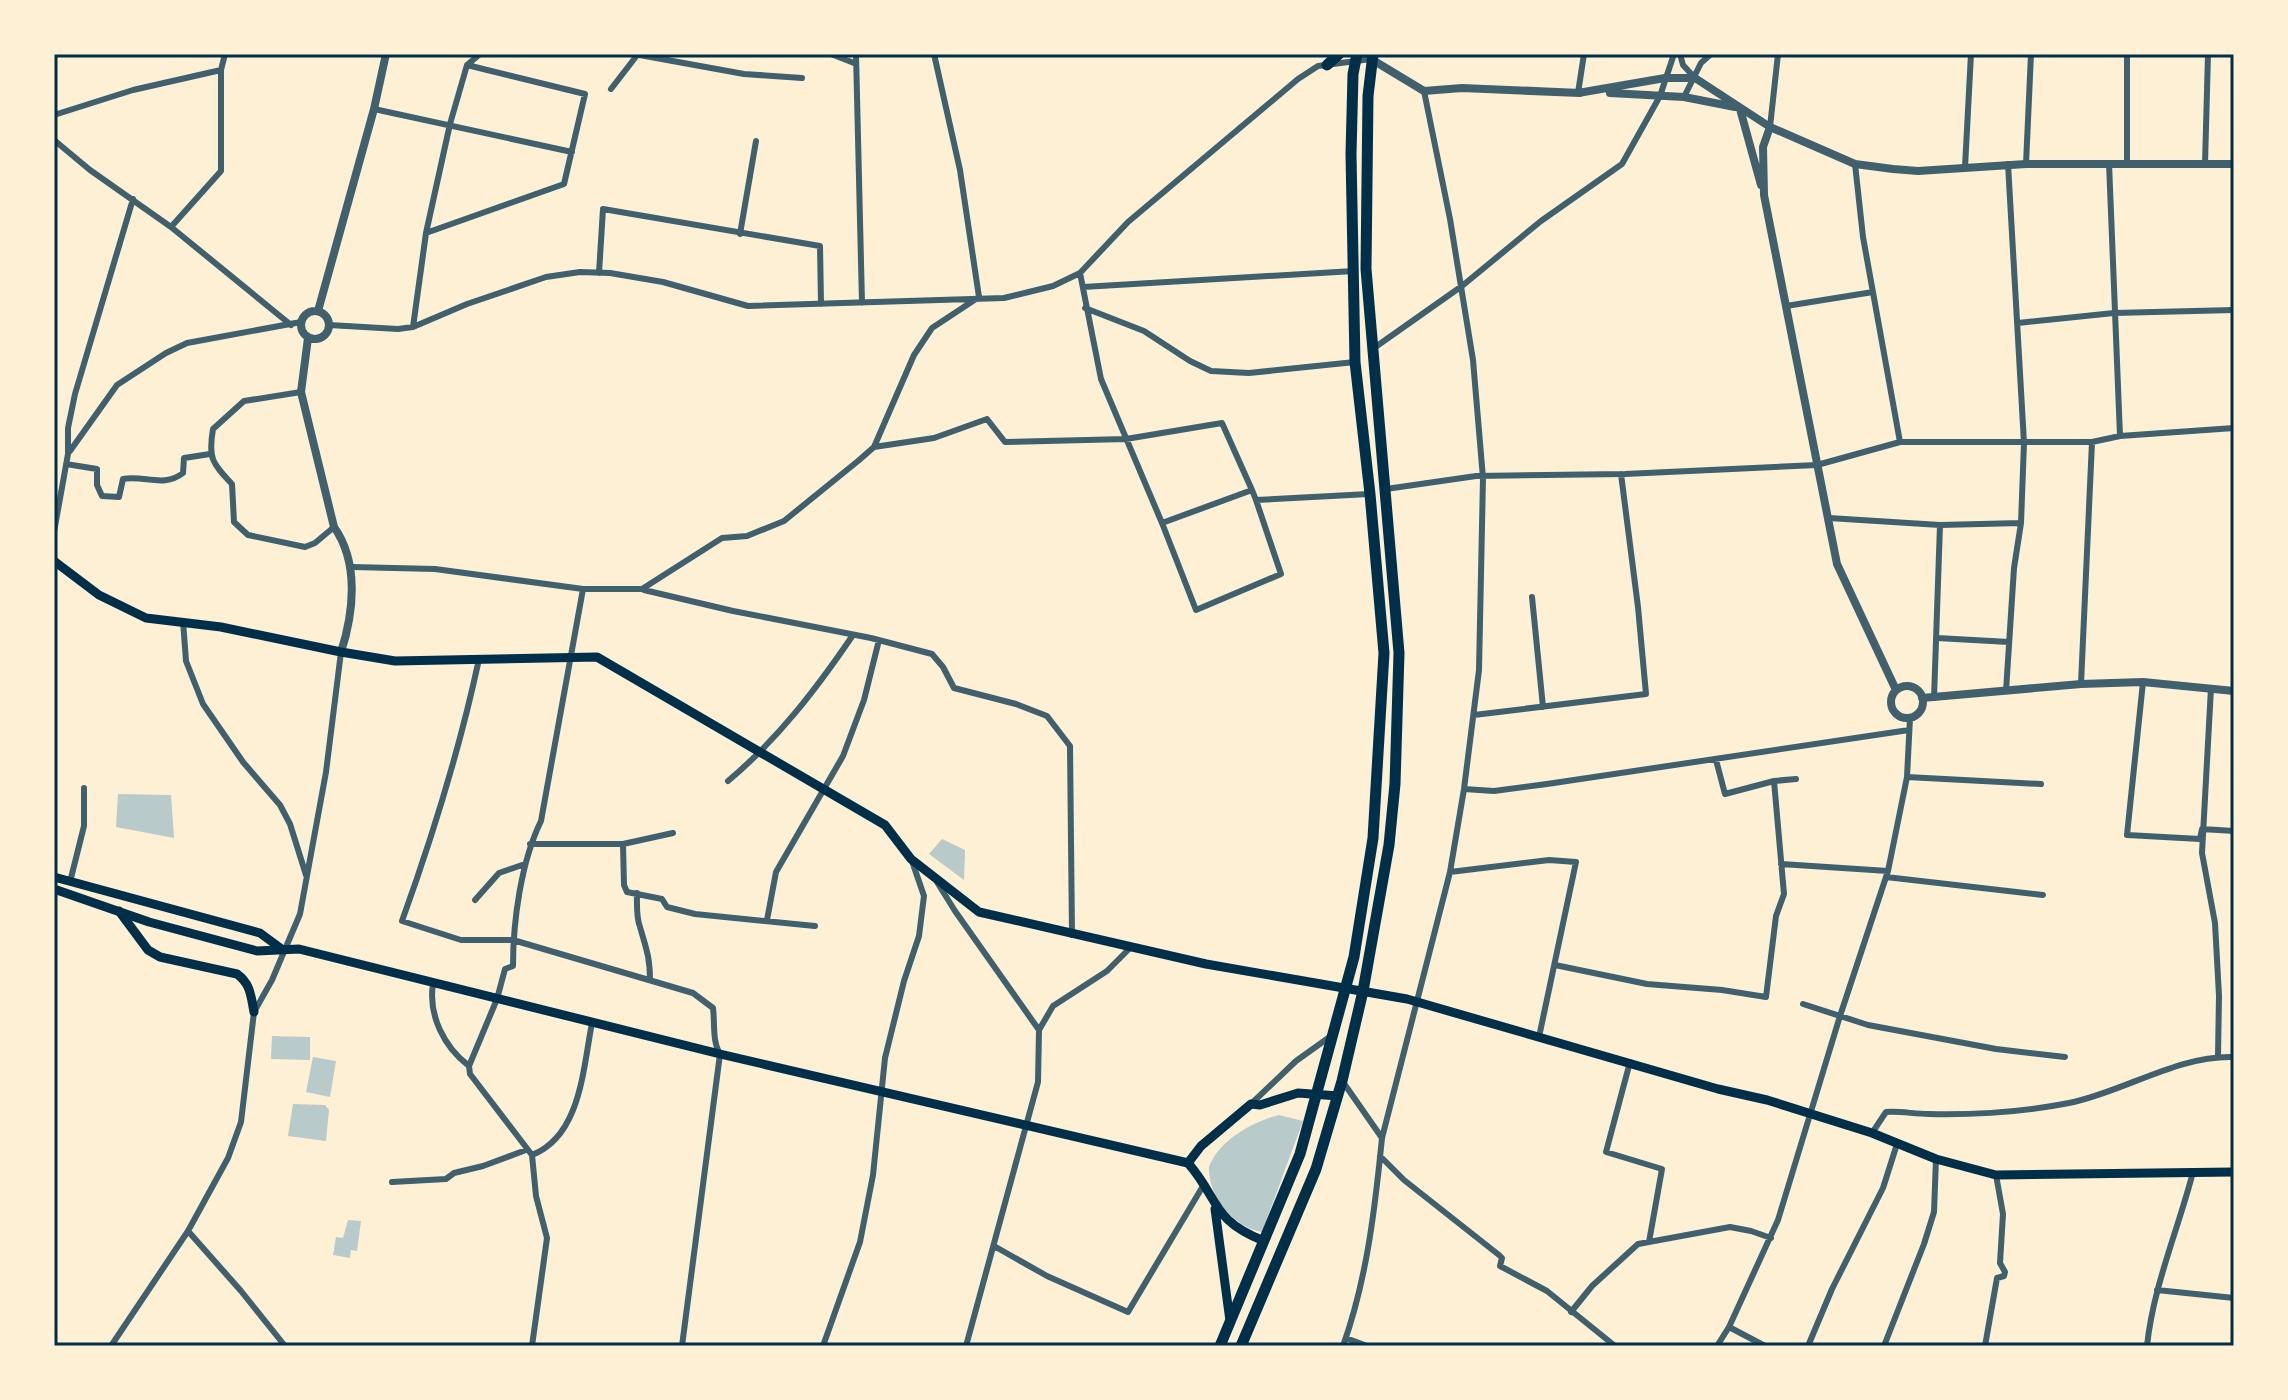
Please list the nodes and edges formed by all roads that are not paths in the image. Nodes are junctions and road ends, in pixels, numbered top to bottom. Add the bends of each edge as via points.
1 (225, 54) edge
2 (386, 54) edge
3 (480, 54) edge
4 (831, 54) edge
5 (856, 54) edge
6 (934, 54) edge
7 (1339, 54) edge
8 (1584, 54) edge
9 (1677, 54) edge
10 (1711, 54) edge
11 (1778, 54) edge
12 (1971, 54) edge
13 (2031, 54) edge
14 (2127, 54) edge
15 (2208, 54) edge
16 (636, 55) edge
17 (1356, 57) edge
18 (1372, 57) edge
19 (854, 63) junction
20 (467, 65) junction
21 (1327, 65) junction
22 (221, 70) junction
23 (802, 78) dead end
24 (1665, 78) junction
25 (1695, 78) junction
26 (611, 89) dead end
27 (1424, 91) junction
28 (1578, 93) junction
29 (1660, 96) junction
30 (1684, 97) junction
31 (1740, 108) junction
32 (374, 109) junction
33 (54, 115) edge
34 (450, 124) junction
35 (1770, 127) junction
36 (54, 140) edge
37 (756, 141) dead end
38 (572, 152) junction
39 (2109, 163) junction
40 (2127, 163) junction
41 (1855, 164) junction
42 (2008, 164) junction
43 (2026, 164) junction
44 (2205, 164) junction
45 (2234, 164) edge
46 (1965, 167) junction
47 (1764, 195) junction
48 (133, 199) junction
49 (171, 227) junction
50 (426, 233) junction
51 (740, 234) junction
52 (1354, 271) junction
53 (599, 273) junction
54 (1080, 273) junction
55 (1462, 286) junction
56 (1083, 287) junction
57 (1873, 292) junction
58 (979, 297) junction
59 (862, 303) junction
60 (821, 304) junction
61 (1786, 306) junction
62 (1085, 308) junction
63 (2234, 310) edge
64 (318, 311) junction
65 (2114, 313) junction
66 (296, 323) junction
67 (2018, 323) junction
68 (329, 325) junction
69 (413, 327) junction
70 (308, 338) junction
71 (1374, 348) junction
72 (1355, 362) junction
73 (301, 392) junction
74 (2234, 428) edge
75 (2120, 436) junction
76 (1126, 439) junction
77 (1900, 442) junction
78 (2092, 442) junction
79 (2024, 443) junction
80 (874, 447) junction
81 (68, 454) junction
82 (210, 454) junction
83 (66, 464) junction
84 (1817, 465) junction
85 (1621, 474) junction
86 (1483, 478) junction
87 (1386, 489) junction
88 (1252, 490) junction
89 (1370, 494) junction
90 (1256, 500) junction
91 (1829, 518) junction
92 (1162, 523) junction
93 (2021, 523) junction
94 (1940, 525) junction
95 (334, 527) junction
96 (54, 532) edge
97 (54, 561) edge
98 (352, 567) junction
99 (583, 589) junction
100 (642, 589) junction
101 (1532, 597) dead end
102 (183, 621) junction
103 (853, 635) junction
104 (1937, 638) junction
105 (879, 640) junction
106 (2009, 642) junction
107 (341, 652) junction
108 (573, 656) junction
109 (479, 659) junction
110 (2143, 682) junction
111 (2081, 684) junction
112 (2211, 688) junction
113 (1896, 690) junction
114 (2006, 691) junction
115 (2234, 691) edge
116 (1922, 698) junction
117 (1934, 698) junction
118 (1543, 707) junction
119 (1474, 715) junction
120 (1910, 718) junction
121 (1909, 730) junction
122 (762, 752) junction
123 (1716, 760) junction
124 (1907, 777) junction
125 (1796, 779) dead end
126 (728, 781) dead end
127 (1774, 781) junction
128 (2041, 784) dead end
129 (84, 788) dead end
130 (825, 789) junction
131 (1464, 789) junction
132 (2202, 829) junction
133 (2234, 831) edge
134 (673, 833) dead end
135 (530, 844) junction
136 (623, 844) junction
137 (911, 859) junction
138 (525, 864) junction
139 (1781, 864) junction
140 (1450, 872) junction
141 (1887, 874) junction
142 (933, 876) junction
143 (54, 877) edge
144 (307, 878) junction
145 (70, 882) junction
146 (54, 889) edge
147 (637, 893) junction
148 (2043, 895) dead end
149 (475, 900) dead end
150 (119, 911) junction
151 (767, 920) junction
152 (815, 926) dead end
153 (1072, 935) junction
154 (513, 940) junction
155 (1132, 947) junction
156 (283, 950) junction
157 (1555, 965) junction
158 (650, 980) junction
159 (433, 984) junction
160 (1347, 989) junction
161 (1363, 991) junction
162 (497, 999) junction
163 (1415, 1003) junction
164 (1803, 1004) dead end
165 (254, 1012) junction
166 (1840, 1016) junction
167 (592, 1023) junction
168 (1039, 1030) junction
169 (1334, 1034) junction
170 (1539, 1037) junction
171 (720, 1054) junction
172 (2218, 1056) junction
173 (2065, 1057) dead end
174 (2234, 1057) edge
175 (1630, 1062) junction
176 (469, 1066) junction
177 (1342, 1081) junction
178 (881, 1091) junction
179 (1317, 1093) junction
180 (1338, 1096) junction
181 (1251, 1104) junction
182 (1809, 1114) junction
183 (1027, 1126) junction
184 (1872, 1133) junction
185 (1382, 1138) junction
186 (1897, 1144) junction
187 (529, 1152) junction
188 (1380, 1156) junction
189 (1936, 1159) junction
190 (1188, 1163) junction
191 (2193, 1172) junction
192 (2234, 1172) edge
193 (1996, 1175) junction
194 (392, 1182) dead end
195 (1203, 1186) junction
196 (1215, 1206) junction
197 (188, 1231) junction
198 (1771, 1238) junction
199 (1264, 1241) junction
200 (1649, 1242) junction
201 (994, 1246) junction
202 (2157, 1290) junction
203 (2234, 1298) edge
204 (1571, 1312) junction
205 (1230, 1321) junction
206 (1729, 1327) junction
207 (1346, 1338) junction
208 (111, 1346) edge
209 (285, 1346) edge
210 (532, 1346) edge
211 (682, 1346) edge
212 (823, 1346) edge
213 (966, 1346) edge
214 (1220, 1346) edge
215 (1241, 1346) edge
216 (1343, 1346) edge
217 (1367, 1346) edge
218 (1615, 1346) edge
219 (1717, 1346) edge
220 (1765, 1346) edge
221 (1808, 1346) edge
222 (1884, 1346) edge
223 (1985, 1346) edge
224 (2147, 1346) edge

1 - 22 street
2 - 32 street
3 - 20 street
4 - 19 street
5 - 19 street
6 - 58 street via 960,170
7 - 21 highway
8 - 28 street
9 - 24 street
9 - 25 street
10 - 25 street
11 - 35 street
12 - 46 street
13 - 43 street
14 - 40 street
15 - 44 street
16 - 23 street
16 - 26 street
17 - 18 street
17 - 21 street
17 - 52 highway via 1351,154
18 - 27 street
18 - 71 highway via 1366,269
19 - 59 street
20 - 34 street
20 - 38 street via 585,94
21 - 54 street via 1298,79 1206,153
22 - 33 street
22 - 49 street via 221,171
24 - 25 street
24 - 28 street
24 - 29 street
25 - 30 street
25 - 31 street
27 - 28 street
27 - 55 street
28 - 29 street
29 - 30 street
29 - 55 street via 1622,164
30 - 31 street
31 - 35 street
31 - 47 street
32 - 34 street
32 - 64 street
34 - 38 street
34 - 50 street
35 - 41 street
35 - 47 street via 1763,147
36 - 48 street
37 - 51 street
38 - 50 street via 564,184
39 - 40 street
39 - 43 street
39 - 65 street
40 - 44 street
41 - 46 street via 1918,171
41 - 57 street
42 - 43 street
42 - 46 street
42 - 67 street
44 - 45 street
47 - 61 street
48 - 49 street
48 - 81 street via 75,394
49 - 66 street
50 - 69 street
51 - 53 street via 603,209
51 - 60 street via 820,246
52 - 56 street
52 - 72 highway
53 - 60 street via 663,282 748,306
53 - 69 street via 546,277
54 - 56 street
54 - 58 street via 1004,298
55 - 71 street
55 - 86 street
56 - 62 street
57 - 61 street
57 - 77 street
58 - 59 street
58 - 80 street via 932,328 914,355
59 - 60 street
61 - 84 street
62 - 72 street via 1144,331 1211,371 1249,373
62 - 76 street via 1101,379
63 - 65 street
64 - 66 street
64 - 68 street
65 - 67 street
65 - 75 street
66 - 70 street
66 - 81 street via 187,343 166,353 117,385
67 - 79 street
68 - 69 street
68 - 70 street via 322,337
70 - 73 street
71 - 87 highway
72 - 89 highway
73 - 82 street via 244,401 213,429
73 - 95 street
74 - 75 street
75 - 78 street
76 - 80 street via 1005,442 987,419 934,438
76 - 88 street via 1222,423
76 - 92 street
77 - 79 street
77 - 84 street
78 - 79 street
78 - 111 street
79 - 93 street
80 - 100 street via 784,521 747,536 722,538
81 - 83 street
82 - 83 street via 184,458 183,473 175,480 123,479 119,497 102,496 97,469
82 - 95 street via 232,484 234,522 248,535 305,547
83 - 96 street
84 - 85 street
84 - 91 street
85 - 86 street
85 - 118 street via 1646,694
86 - 87 street
86 - 119 street
87 - 161 highway via 1399,653 1395,784
88 - 90 street
88 - 92 street
89 - 90 street
89 - 160 highway via 1384,653 1373,838
90 - 92 street via 1281,574 1196,610
91 - 94 street
91 - 113 street via 1837,564
93 - 94 street
93 - 106 street
94 - 104 street
95 - 98 street
97 - 102 main road via 99,595 146,618
98 - 99 street via 435,569
98 - 107 street
99 - 100 street
99 - 108 street
100 - 103 street
101 - 118 street
102 - 107 main road
102 - 144 street via 186,661 203,704 280,805
103 - 105 street
103 - 122 street
104 - 106 street
104 - 117 street
105 - 130 street via 857,721
105 - 153 street via 932,654 954,688 1047,716 1061,732 1070,746
106 - 114 street
107 - 109 main road via 395,661
107 - 144 street
108 - 109 main road
108 - 122 main road via 597,657
108 - 135 street via 541,821
109 - 154 street via 464,728 402,921 461,940
110 - 111 street
110 - 112 street
110 - 132 street via 2127,835 2200,839
111 - 114 street
112 - 115 street
112 - 132 street
113 - 116 street via 1911,687
113 - 120 street via 1892,709
114 - 117 street
116 - 117 street
116 - 120 street via 1919,713
118 - 119 street
119 - 131 street
120 - 121 street
121 - 123 street
121 - 124 street
122 - 126 street
122 - 130 main road
123 - 127 street via 1725,794
123 - 131 street via 1494,791
124 - 128 street
124 - 141 street
125 - 127 street
127 - 139 street
129 - 145 street via 84,826
130 - 137 main road via 885,825
130 - 151 street via 776,872
131 - 140 street
132 - 133 street
132 - 172 street via 2215,923
134 - 136 street
135 - 136 street
135 - 138 street
136 - 147 street via 624,885 627,892
137 - 142 main road
137 - 178 street via 924,896 919,936
138 - 149 street via 499,873
138 - 154 street
139 - 141 street
139 - 157 street via 1784,894 1776,916 1766,997 1647,984
140 - 157 street via 1549,860 1576,862
140 - 163 street
141 - 148 street
141 - 166 street
142 - 153 main road via 979,912
142 - 168 street
143 - 145 main road
144 - 156 street via 300,914
145 - 156 main road via 260,933
146 - 150 main road
147 - 151 street via 695,914
147 - 158 street
150 - 156 main road via 257,951
150 - 165 main road via 148,950 160,957 237,974 249,987
151 - 152 street
153 - 155 main road
154 - 158 street
154 - 162 street via 513,966 505,969
155 - 160 main road
155 - 168 street via 1107,971 1053,1006
156 - 159 main road via 299,949
156 - 165 street
157 - 170 street
158 - 171 street via 693,993 713,1008 714,1045
159 - 162 main road
159 - 176 street via 438,1026
160 - 161 main road
160 - 169 highway
161 - 163 main road
161 - 177 highway
162 - 167 main road
162 - 176 street
163 - 170 main road
163 - 185 street
164 - 166 street
165 - 197 street via 241,1122 228,1158
166 - 173 street via 1932,1037
166 - 182 street
167 - 171 main road
167 - 187 street via 567,1122 557,1140
168 - 183 street via 1038,1082
169 - 179 highway
169 - 181 street
170 - 175 main road
171 - 178 main road
171 - 211 street
172 - 174 street
172 - 184 street via 2071,1103 2027,1111 1886,1112
175 - 182 main road
175 - 200 street via 1606,1152 1662,1169
176 - 187 street
177 - 180 highway
177 - 185 street
178 - 183 main road
178 - 212 street via 860,1242
179 - 180 main road
179 - 181 main road
179 - 199 highway via 1300,1154
180 - 215 highway via 1316,1169
181 - 190 main road
182 - 184 main road
182 - 198 street
183 - 190 main road
183 - 201 street
184 - 186 main road
185 - 188 street
186 - 189 main road
186 - 221 street via 1883,1188
187 - 194 street via 446,1179
187 - 210 street via 547,1238
188 - 204 street via 1499,1255 1500,1266 1547,1291
188 - 207 street via 1361,1281
189 - 193 main road
189 - 222 street via 1934,1212
190 - 195 main road
191 - 192 main road
191 - 193 main road
191 - 202 street
193 - 223 street via 2003,1214 2000,1263 2005,1272 1997,1278
195 - 196 main road
195 - 201 street via 1128,1312
196 - 199 main road via 1234,1226
196 - 205 main road
197 - 208 street
197 - 209 street
198 - 200 street via 1730,1227
198 - 206 street
199 - 205 highway
200 - 204 street via 1638,1244
201 - 213 street
202 - 203 street
202 - 224 street
204 - 218 street
205 - 214 highway
206 - 219 street
206 - 220 street
207 - 216 street
207 - 217 street

